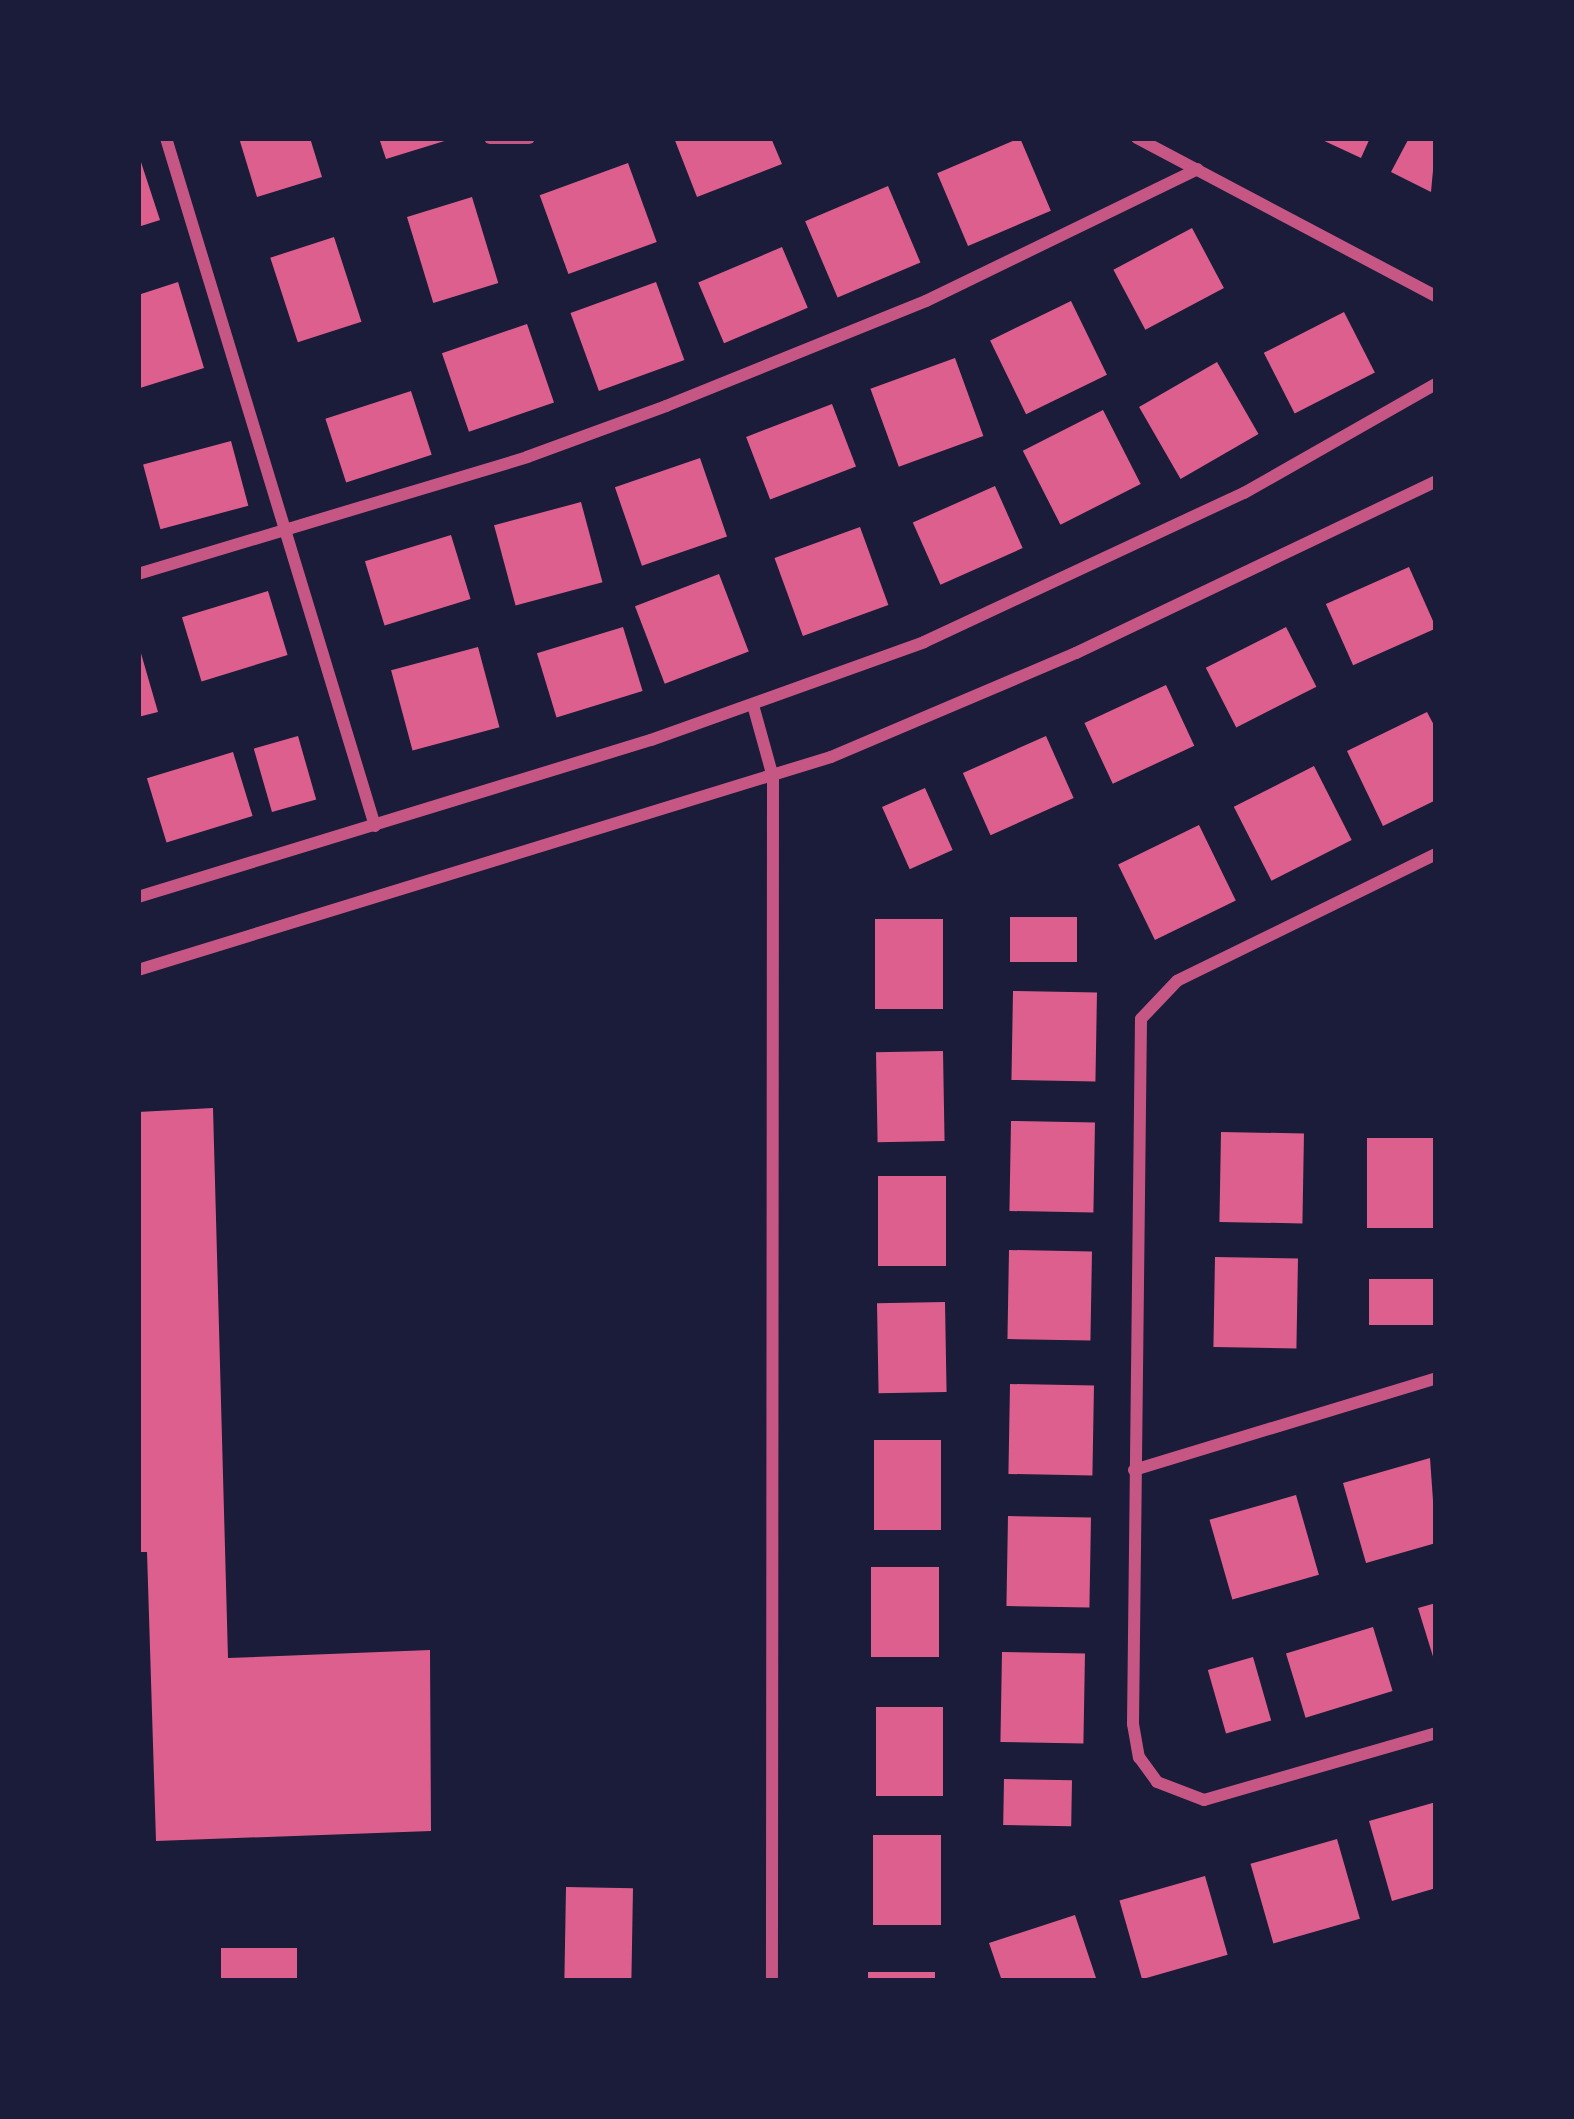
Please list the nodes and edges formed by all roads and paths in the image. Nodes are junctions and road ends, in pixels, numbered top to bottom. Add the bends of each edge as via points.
1 (166, 138) edge
2 (490, 138) edge
3 (529, 138) edge
4 (1137, 138) edge
5 (1198, 169) junction
6 (1436, 296) edge
7 (1436, 384) edge
8 (1436, 481) edge
9 (285, 531) junction
10 (138, 574) edge
11 (753, 705) junction
12 (773, 777) junction
13 (375, 826) junction
14 (1436, 854) edge
15 (138, 897) edge
16 (138, 970) edge
17 (1436, 1378) edge
18 (1134, 1470) junction
19 (1436, 1733) edge
20 (772, 1981) edge

1 - 9 street
2 - 3 street
4 - 5 street
5 - 6 street
5 - 9 street via 1031,254 795,356 527,458
7 - 11 street via 1081,573
8 - 12 street via 1058,662
9 - 10 street
9 - 13 street
11 - 12 street
11 - 13 street
12 - 16 street
12 - 20 street
13 - 15 street
14 - 18 street via 1177,981 1146,1008 1137,1051
17 - 18 street
18 - 19 street via 1132,1724 1139,1757 1157,1782 1186,1798 1227,1796

